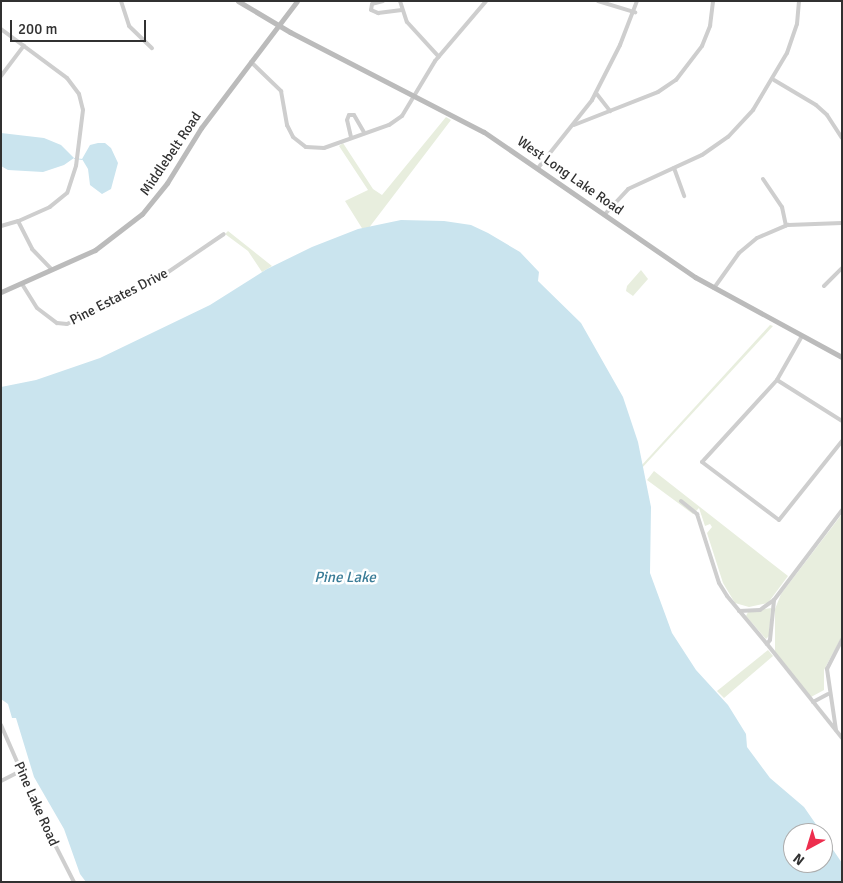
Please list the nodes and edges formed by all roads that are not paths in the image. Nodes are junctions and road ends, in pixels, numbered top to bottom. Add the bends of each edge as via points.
1 (121, 1) edge
2 (238, 1) edge
3 (297, 1) edge
4 (383, 1) edge
5 (400, 1) edge
6 (486, 1) edge
7 (598, 1) edge
8 (637, 1) edge
9 (713, 1) edge
10 (799, 1) edge
11 (402, 10) junction
12 (634, 12) junction
13 (278, 25) junction
14 (1, 29) edge
15 (24, 46) junction
16 (152, 48) dead end
17 (439, 57) junction
18 (251, 62) junction
19 (1, 76) edge
20 (774, 80) junction
21 (596, 93) junction
22 (415, 97) junction
23 (610, 111) junction
24 (574, 125) junction
25 (364, 132) junction
26 (352, 137) junction
27 (842, 138) edge
28 (538, 168) junction
29 (674, 168) junction
30 (763, 178) dead end
31 (684, 196) dead end
32 (605, 214) junction
33 (18, 221) junction
34 (842, 222) edge
35 (1, 226) edge
36 (786, 226) junction
37 (224, 234) dead end
38 (842, 268) edge
39 (52, 270) junction
40 (22, 284) junction
41 (824, 286) dead end
42 (714, 288) junction
43 (1, 292) edge
44 (802, 336) junction
45 (842, 357) edge
46 (777, 380) junction
47 (842, 421) edge
48 (842, 441) edge
49 (681, 501) dead end
50 (842, 510) edge
51 (774, 600) junction
52 (739, 611) junction
53 (842, 640) edge
54 (767, 644) junction
55 (828, 694) junction
56 (813, 702) junction
57 (1, 725) edge
58 (837, 732) junction
59 (842, 738) edge
60 (21, 771) junction
61 (1, 781) edge
62 (74, 882) edge

1 - 16 street via 129,26
2 - 13 main road, West Long Lake Road
3 - 13 main road, Middlebelt Road
4 - 11 street via 372,4 371,10 378,13
5 - 11 street
6 - 17 street
7 - 12 street
8 - 12 street
9 - 23 street via 710,26 691,64 658,92
10 - 20 street via 797,24
11 - 17 street via 408,22
12 - 21 street
13 - 18 main road, Middlebelt Road
13 - 22 main road, West Long Lake Road
14 - 15 street
15 - 19 street
15 - 33 street via 71,83 80,98 83,115 75,173 68,193 50,206
17 - 22 street
18 - 26 street via 281,91 287,125 299,143 324,148
18 - 39 main road, Middlebelt Road via 146,210 106,243
20 - 27 street via 816,105
20 - 29 street via 728,137 702,156
21 - 23 street
21 - 24 street
22 - 25 street via 397,121
22 - 28 main road, West Long Lake Road via 484,132
23 - 24 street
24 - 28 street
25 - 26 street
25 - 26 street via 354,115 349,114 346,120
28 - 32 main road, West Long Lake Road
29 - 31 street
29 - 32 street via 628,189
30 - 36 street via 782,206
32 - 42 main road, West Long Lake Road
33 - 35 street
33 - 39 street via 32,249
34 - 36 street
36 - 42 street via 757,238 745,248
37 - 40 street, Pine Estates Drive via 155,281 66,324 57,323 37,308
38 - 41 street
39 - 40 main road, Middlebelt Road
40 - 43 main road, Middlebelt Road
42 - 44 main road, West Long Lake Road
44 - 45 main road, West Long Lake Road
44 - 46 street
46 - 47 street
46 - 48 street via 705,457 702,462 709,470 778,520
49 - 52 street via 697,514 719,583
50 - 51 street
51 - 52 street via 760,610
51 - 54 street
52 - 54 street
53 - 55 street via 828,666
54 - 56 street
55 - 56 street
55 - 58 street
56 - 58 street
57 - 60 street, Pine Lake Road
58 - 59 street
60 - 61 street
60 - 62 street, Pine Lake Road

